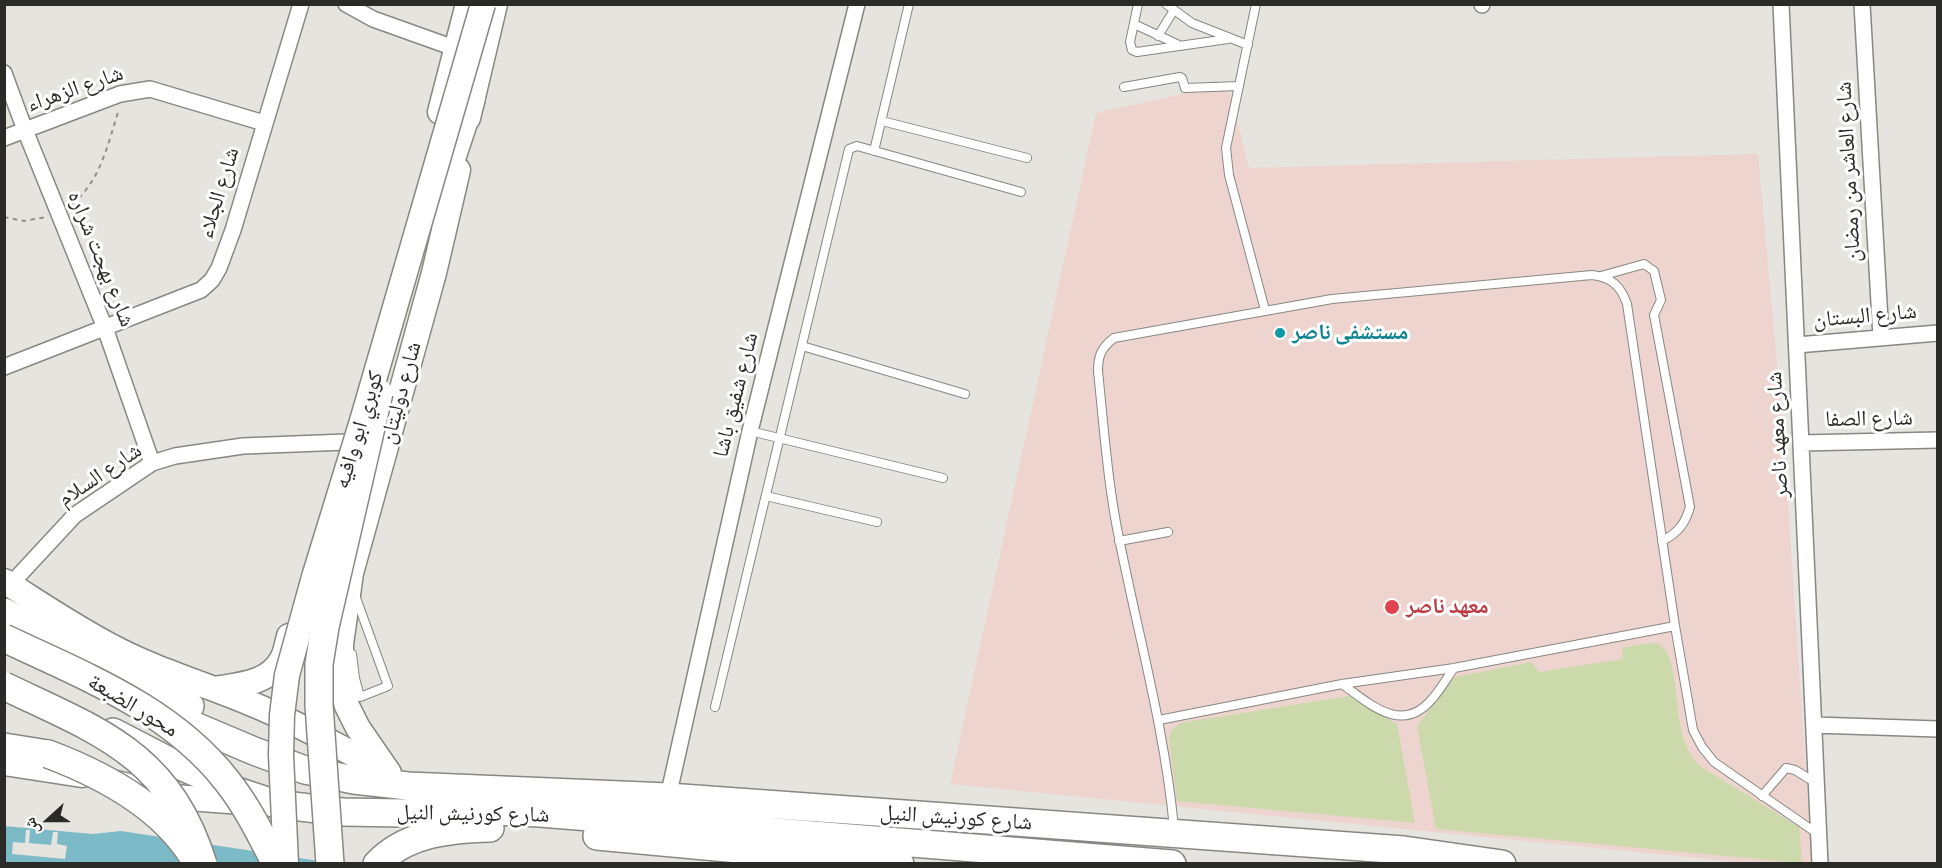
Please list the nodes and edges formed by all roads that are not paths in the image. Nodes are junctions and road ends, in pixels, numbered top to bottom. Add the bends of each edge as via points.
1 (301, 4) edge
2 (346, 4) edge
3 (468, 4) edge
4 (483, 4) edge
5 (495, 4) edge
6 (857, 4) edge
7 (909, 4) edge
8 (1138, 4) edge
9 (1184, 4) edge
10 (1256, 4) edge
11 (1781, 4) edge
12 (1862, 4) edge
13 (1169, 6) edge
14 (1181, 16) junction
15 (1134, 24) junction
16 (1158, 36) junction
17 (1228, 39) junction
18 (1181, 45) junction
19 (1248, 45) junction
20 (457, 48) junction
21 (4, 73) edge
22 (1239, 86) junction
23 (1124, 87) dead end
24 (471, 100) junction
25 (882, 121) junction
26 (264, 123) junction
27 (25, 130) junction
28 (4, 138) edge
29 (874, 151) junction
30 (1028, 158) dead end
31 (1021, 192) dead end
32 (1601, 276) junction
33 (1265, 310) junction
34 (105, 328) junction
35 (1938, 333) edge
36 (1881, 338) junction
37 (1797, 345) junction
38 (802, 346) junction
39 (4, 367) edge
40 (965, 394) dead end
41 (750, 431) junction
42 (780, 439) junction
43 (1938, 440) edge
44 (346, 442) junction
45 (1801, 443) junction
46 (152, 463) junction
47 (943, 478) dead end
48 (766, 496) junction
49 (877, 522) dead end
50 (1168, 532) dead end
51 (1119, 541) junction
52 (1662, 541) junction
53 (8, 583) edge
54 (349, 588) junction
55 (4, 612) edge
56 (1675, 626) junction
57 (4, 637) edge
58 (340, 654) junction
59 (1454, 668) junction
60 (4, 673) edge
61 (1342, 684) junction
62 (4, 686) edge
63 (214, 689) junction
64 (715, 706) dead end
65 (1159, 720) junction
66 (1814, 725) junction
67 (1938, 729) edge
68 (4, 747) edge
69 (4, 763) edge
70 (354, 780) junction
71 (398, 780) junction
72 (1817, 783) junction
73 (1762, 796) junction
74 (668, 797) junction
75 (276, 804) junction
76 (1174, 834) junction
77 (1819, 835) junction
78 (1334, 854) edge
79 (1399, 857) edge
80 (197, 864) edge
81 (203, 864) edge
82 (276, 864) edge
83 (286, 864) edge
84 (330, 864) edge
85 (377, 864) edge
86 (900, 864) edge
87 (1172, 864) edge
88 (1502, 864) edge
89 (1820, 864) edge

1 - 26 street, شارع الجلاء
2 - 20 street via 373,19
3 - 20 main road, شارع دوليتان
4 - 83 main road, كوبري ابو وافيه, bridge via 287,675 281,755
5 - 24 main road, شارع دوليتان
6 - 41 street, شارع شفيق باشا
7 - 25 lane
8 - 15 lane
9 - 14 lane
10 - 19 lane
11 - 37 street, شارع معهد ناصر
12 - 36 street, شارع العاشر من رمضان
13 - 14 lane
13 - 16 lane
14 - 17 lane
15 - 16 lane
15 - 18 lane via 1129,46 1132,50
16 - 18 lane
17 - 18 lane
17 - 19 lane
19 - 22 lane
20 - 44 main road, شارع دوليتان
21 - 27 street, شارع بهجت شراره
22 - 23 lane via 1185,88 1180,77
22 - 33 lane via 1226,158
24 - 54 main road, شارع دوليتان via 445,232
24 - 84 highway, bridge via 404,303 379,393 325,627 319,664
25 - 29 lane
25 - 30 lane
26 - 27 street, شارع الزهراء via 150,89 124,93
26 - 34 street, شارع الجلاء via 233,230 212,280 201,290
27 - 28 street, شارع الزهراء
27 - 34 street, شارع بهجت شراره
29 - 31 lane
29 - 38 lane via 857,146 849,149
32 - 33 lane via 1332,299
32 - 52 lane via 1618,286 1627,304
32 - 52 lane via 1644,264 1654,271 1661,300 1654,315 1690,507 1681,528
33 - 51 lane via 1114,338 1104,346 1098,358 1098,372
34 - 39 street, شارع الجلاء
34 - 46 street, شارع بهجت شراره
35 - 36 street, شارع البستان
36 - 37 street, شارع البستان
37 - 45 street, شارع معهد ناصر
38 - 40 lane
38 - 42 lane
41 - 42 lane
41 - 74 street, شارع شفيق باشا
42 - 47 lane
42 - 48 lane
43 - 45 street, شارع الصفا
44 - 46 street, شارع السلام via 243,446
44 - 63 main road, شارع دوليتان via 282,660 271,673 253,682
45 - 66 street, شارع معهد ناصر
46 - 53 street, شارع السلام via 75,515
48 - 49 lane
48 - 64 lane
50 - 51 lane
51 - 65 lane
52 - 56 lane
53 - 63 main road, شارع كورنيش النيل via 111,646
54 - 58 main road, شارع دوليتان
54 - 58 lane via 356,596 388,686 360,697 352,652
55 - 70 highway via 247,733 329,761
56 - 59 lane
56 - 73 lane via 1693,730 1714,762
57 - 70 highway, شارع كورنيش النيل via 44,660 189,725 305,770
57 - 82 highway, محور الضبعة, bridge via 143,707 178,732 211,762 238,796
58 - 71 main road, شارع دوليتان via 347,706 358,728
59 - 61 lane
59 - 61 lane via 1431,701 1419,711 1404,715 1389,715
60 - 75 highway, شارع كورنيش النيل via 167,760
61 - 65 lane
62 - 81 highway, محور الضبعة, bridge via 94,729 138,759 174,799
63 - 71 main road, شارع كورنيش النيل via 281,716
65 - 76 lane
66 - 67 street
66 - 72 street, شارع معهد ناصر
68 - 80 highway, bridge via 48,754 112,783 167,826
69 - 75 main road, شارع كورنيش النيل via 83,775 174,797
70 - 71 highway, شارع كورنيش النيل
71 - 74 highway, شارع كورنيش النيل
72 - 73 lane via 1786,768
72 - 77 street, شارع معهد ناصر
73 - 77 lane
74 - 76 highway, شارع كورنيش النيل
75 - 87 highway, شارع كورنيش النيل via 342,812 540,813
76 - 78 highway, شارع كورنيش النيل
77 - 89 street, شارع معهد ناصر
78 - 79 highway, شارع كورنيش النيل
79 - 88 highway, شارع كورنيش النيل
85 - 86 highway via 419,837 442,831 494,828

